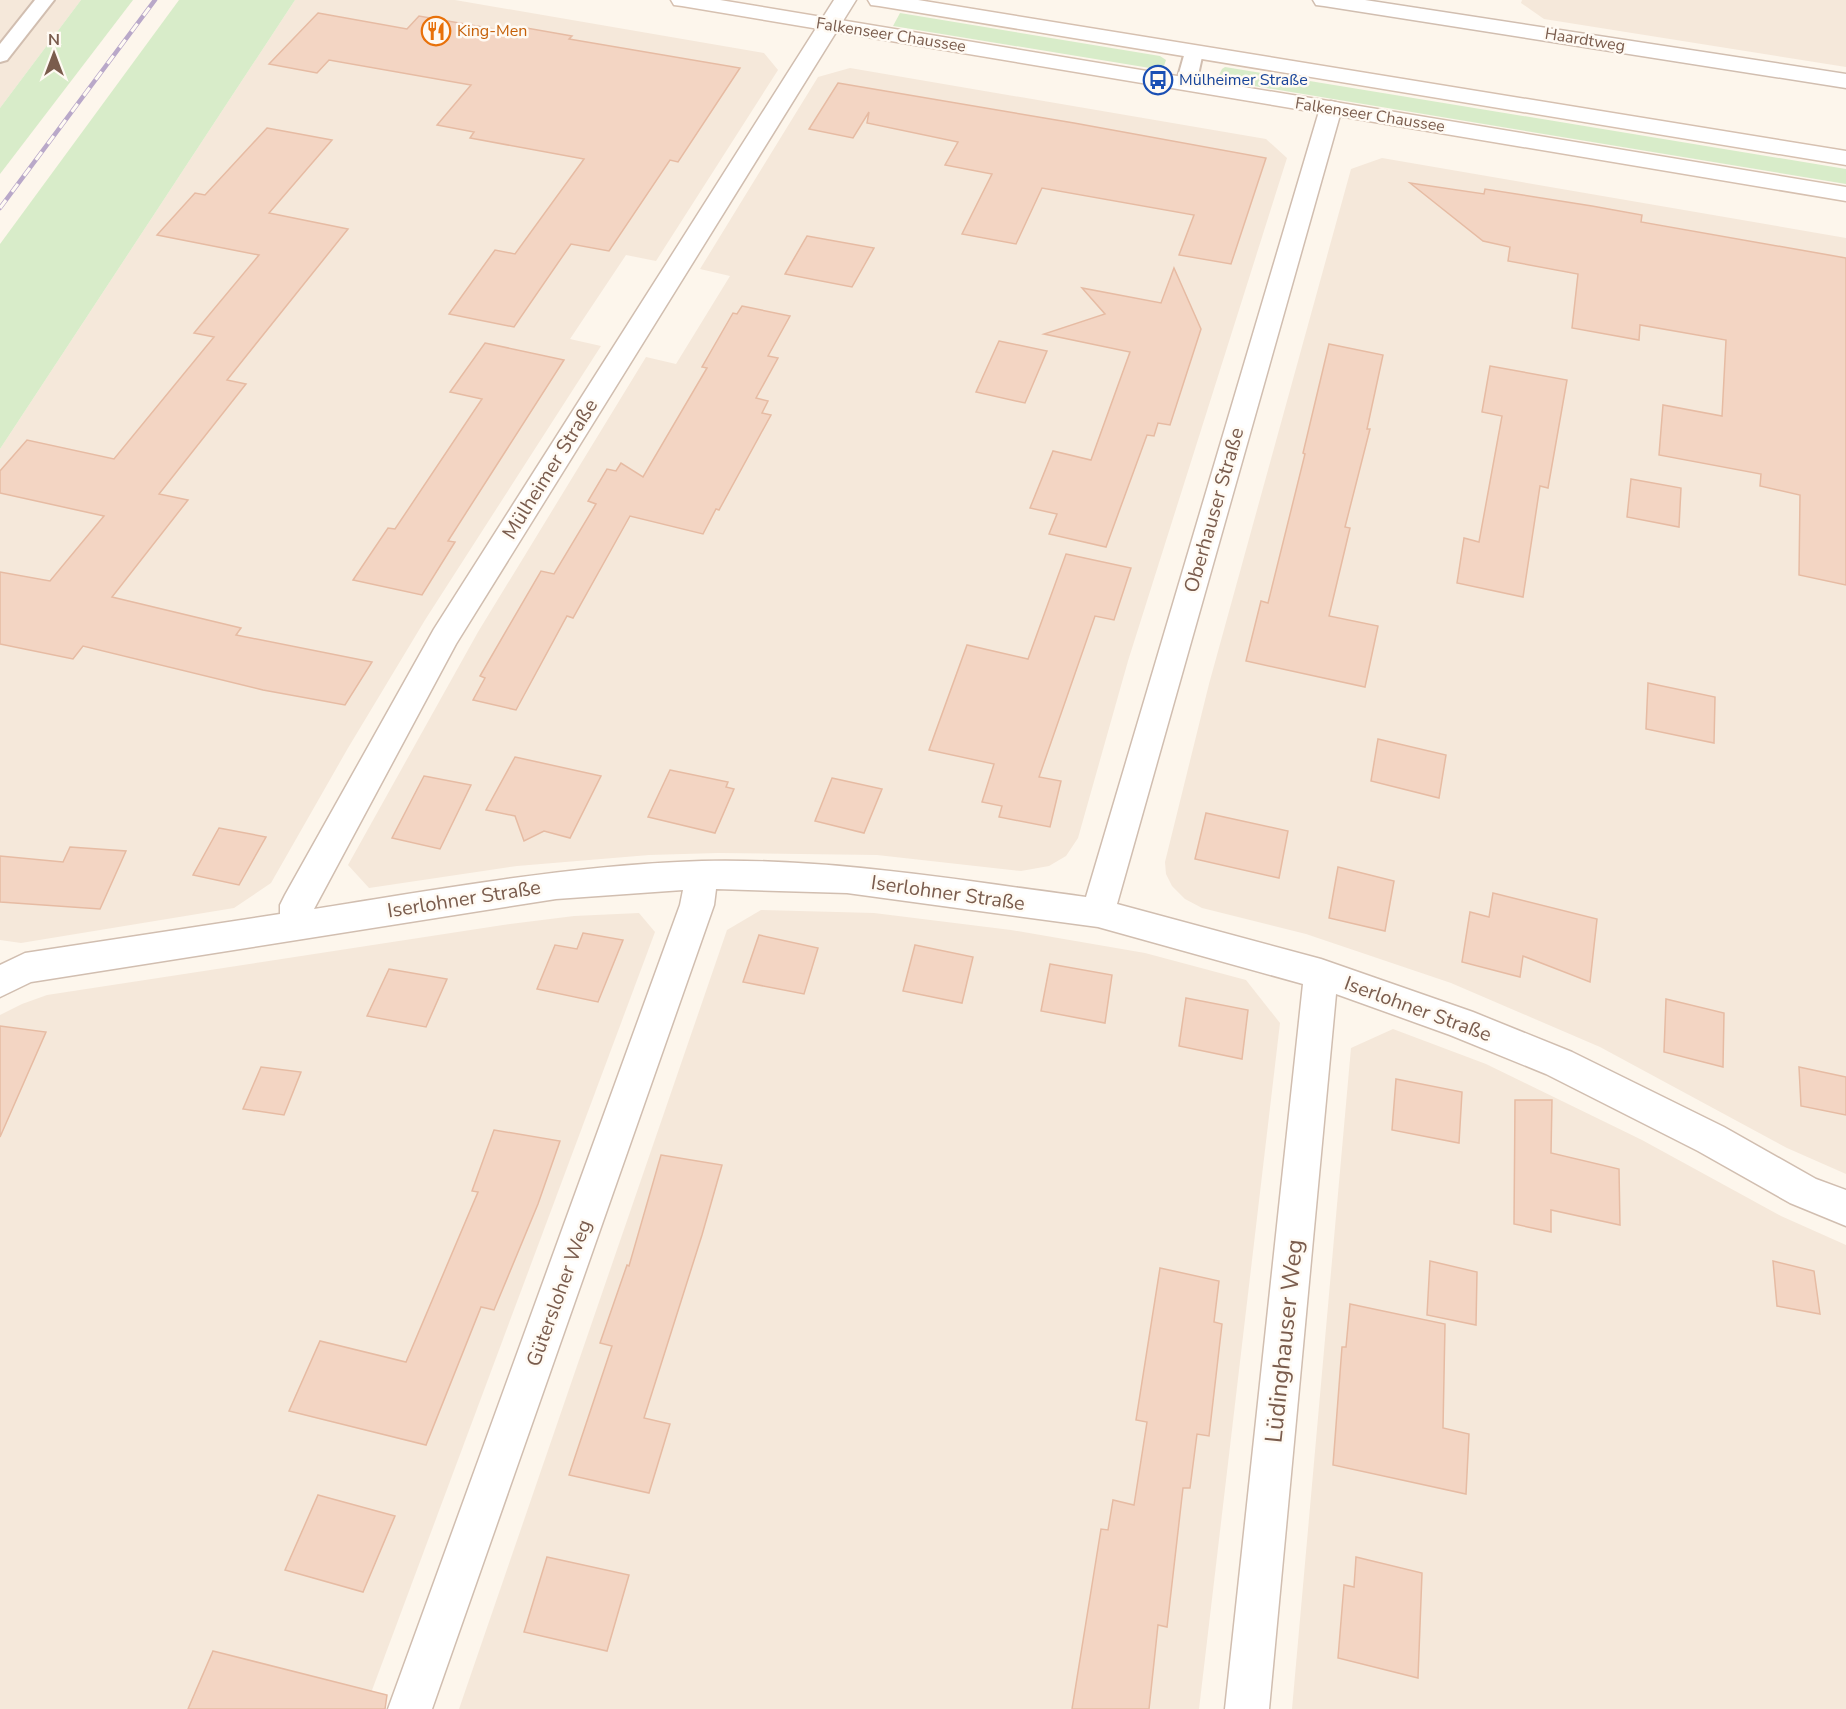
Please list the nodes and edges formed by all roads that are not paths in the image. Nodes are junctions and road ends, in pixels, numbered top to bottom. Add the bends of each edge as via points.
1 (45, 0) edge
2 (682, 0) edge
3 (845, 0) edge
4 (879, 0) edge
5 (1324, 0) edge
6 (830, 25) junction
7 (1194, 52) junction
8 (0, 56) edge
9 (1846, 81) edge
10 (1186, 84) junction
11 (1331, 108) junction
12 (1846, 158) edge
13 (1846, 194) edge
14 (702, 875) junction
15 (1098, 913) junction
16 (296, 926) junction
17 (1321, 974) junction
18 (0, 981) edge
19 (1846, 1208) edge
20 (410, 1709) edge
21 (1247, 1709) edge

1 - 8 lane
2 - 6 street, Falkenseer Chaussee
3 - 6 street, Mülheimer Straße
4 - 7 street, Falkenseer Chaussee
5 - 9 street, Haardtweg via 1485,16
6 - 10 street, Falkenseer Chaussee
6 - 16 street, Mülheimer Straße via 445,637 297,905
7 - 10 lane
7 - 12 street, Falkenseer Chaussee
10 - 11 street, Falkenseer Chaussee
11 - 13 street, Falkenseer Chaussee
11 - 15 street, Oberhauser Straße
14 - 15 street, Iserlohner Straße via 847,879
14 - 16 street, Iserlohner Straße via 556,885
14 - 20 street, Gütersloher Weg via 697,905
15 - 17 street, Iserlohner Straße
16 - 18 street, Iserlohner Straße via 25,968
17 - 19 street, Iserlohner Straße via 1461,1023 1559,1064 1711,1139 1803,1191
17 - 21 street, Lüdinghauser Weg

